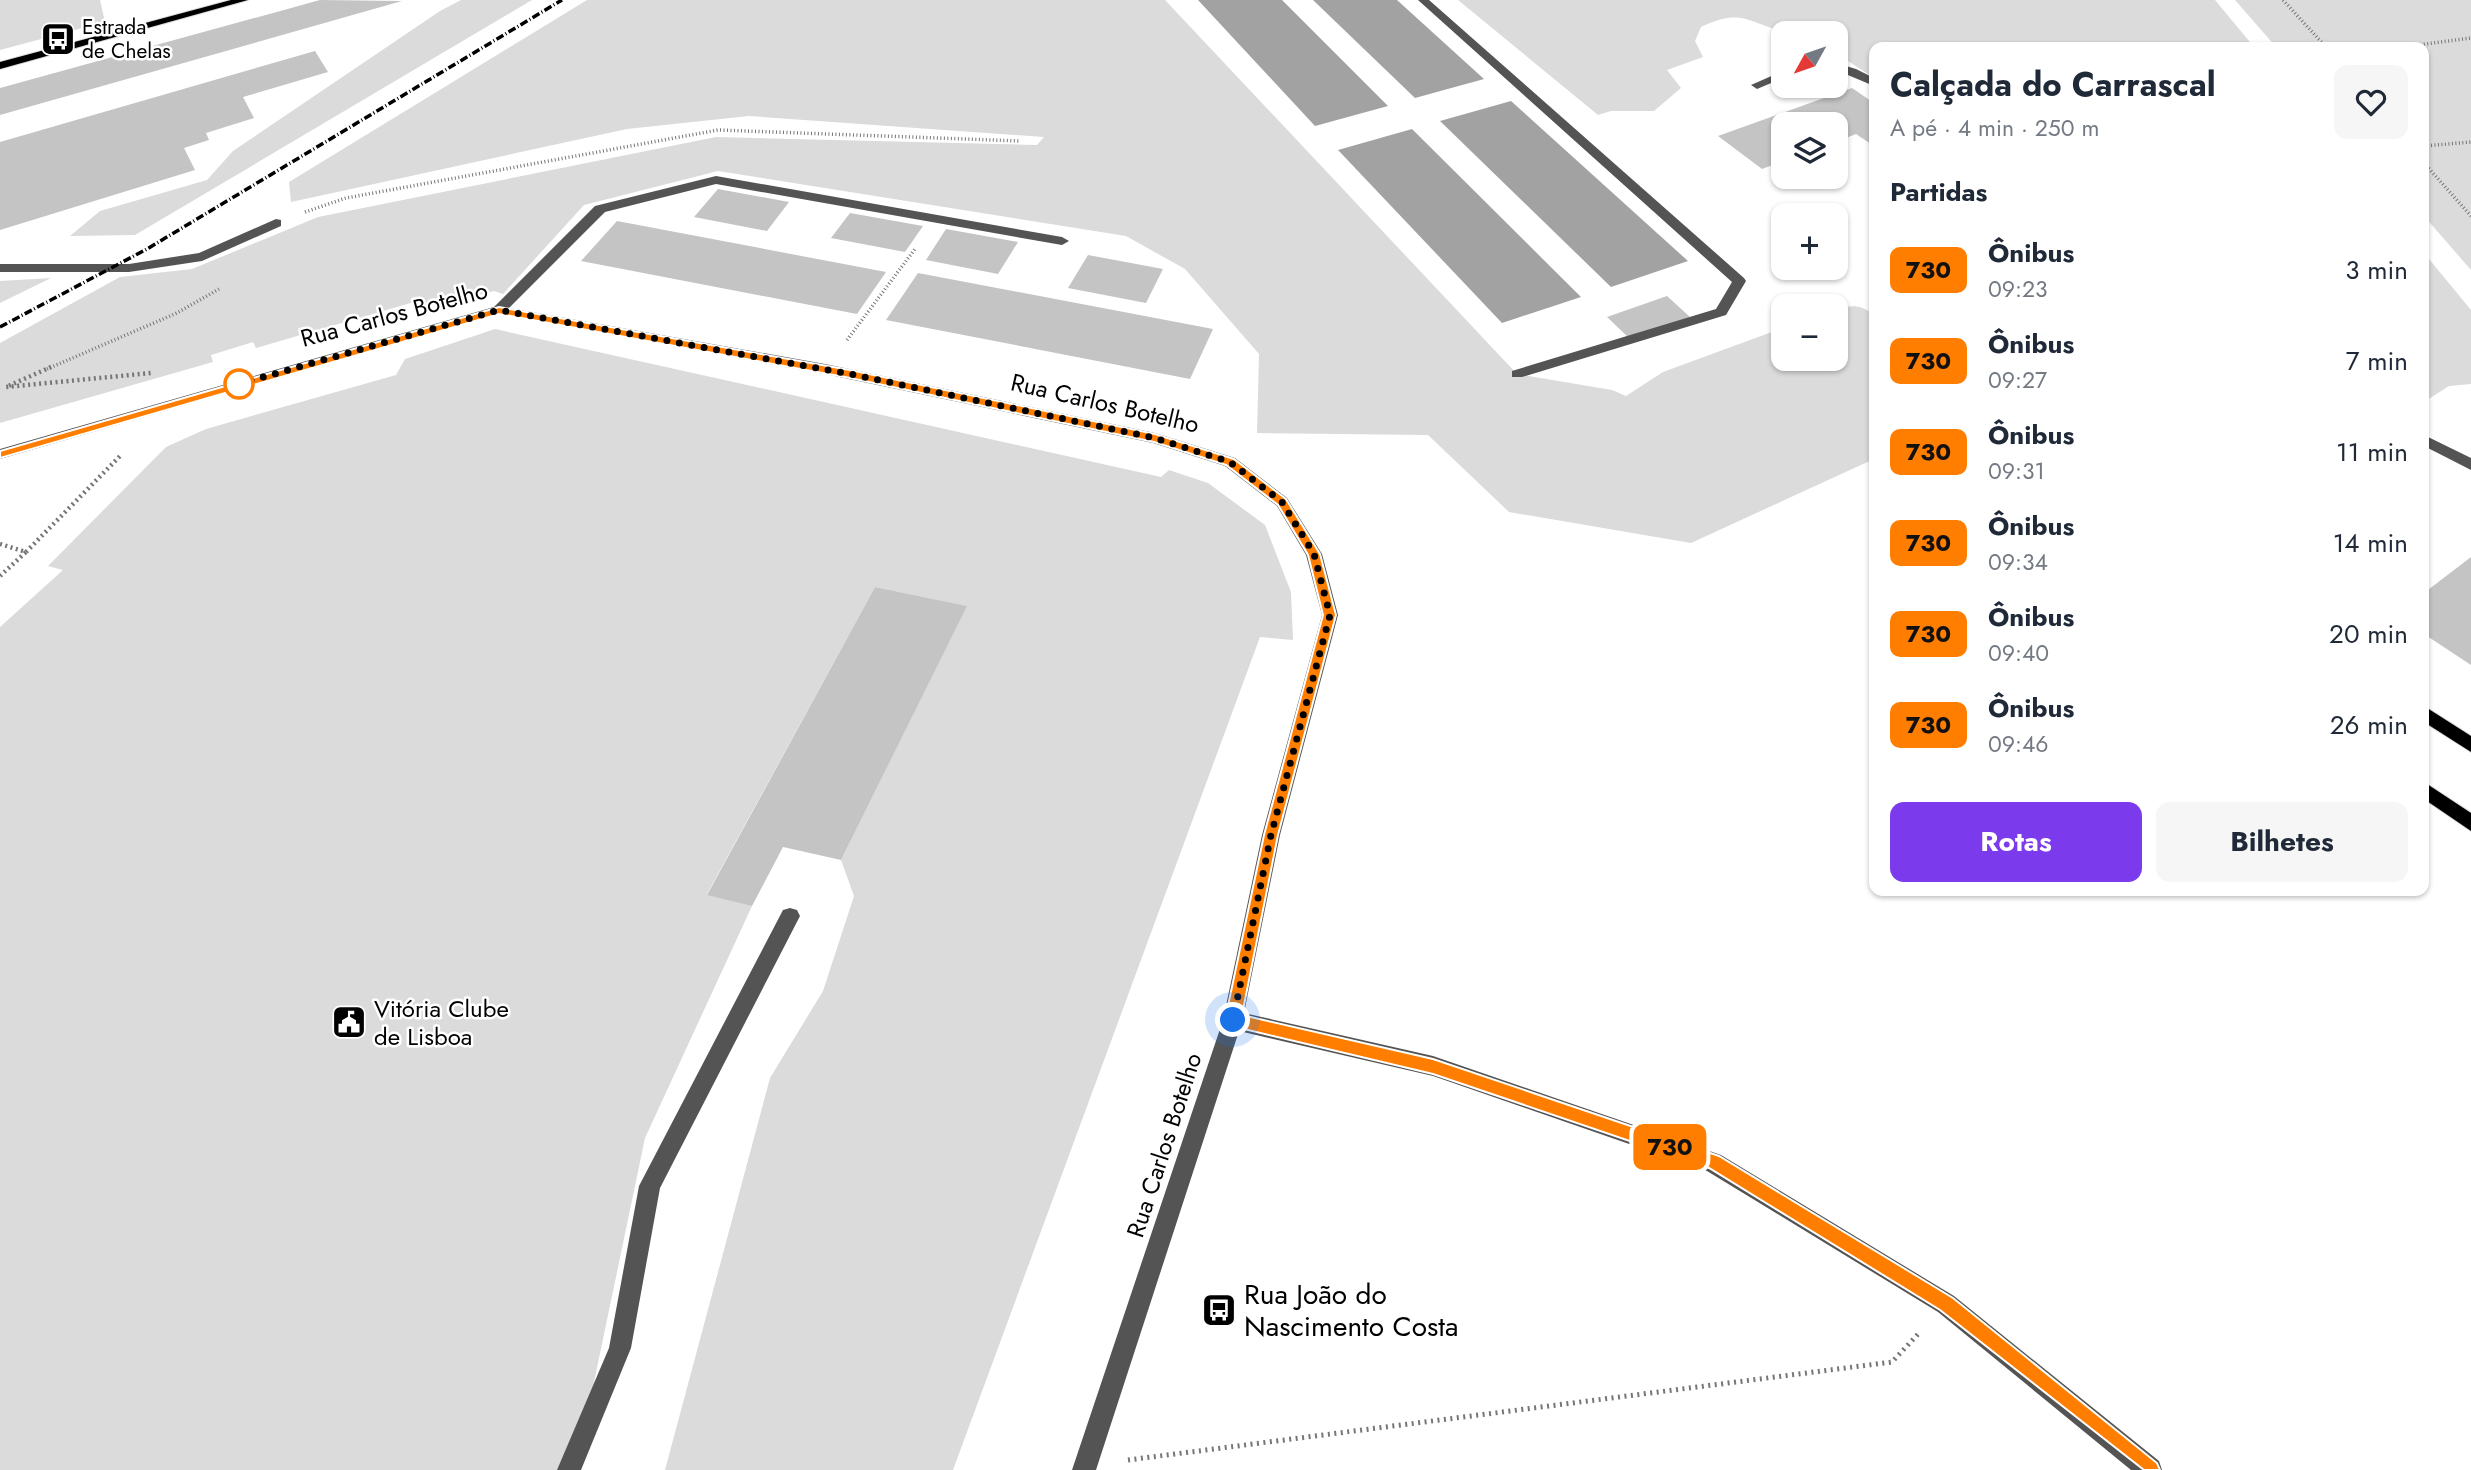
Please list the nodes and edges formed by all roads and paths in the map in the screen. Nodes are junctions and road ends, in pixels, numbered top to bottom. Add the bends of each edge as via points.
1 (1423, 0) edge
2 (2283, 0) edge
3 (236, 1) edge
4 (2471, 38) edge
5 (2321, 42) edge
6 (2429, 44) edge
7 (0, 66) edge
8 (1848, 70) edge
9 (1771, 79) edge
10 (1869, 80) edge
11 (1757, 85) dead end
12 (1020, 141) dead end
13 (2471, 142) edge
14 (2429, 146) edge
15 (2429, 169) edge
16 (2471, 216) edge
17 (937, 219) junction
18 (276, 223) joint
19 (1062, 241) dead end
20 (0, 268) edge
21 (224, 286) dead end
22 (499, 310) junction
23 (825, 369) junction
24 (1517, 374) dead end
25 (6, 387) junction
26 (0, 389) edge
27 (174, 402) junction
28 (2429, 445) edge
29 (128, 449) dead end
30 (0, 454) edge
31 (2471, 465) edge
32 (0, 544) edge
33 (26, 552) junction
34 (0, 576) edge
35 (2429, 716) edge
36 (2471, 745) edge
37 (2429, 793) edge
38 (2471, 823) edge
39 (790, 916) dead end
40 (1233, 1020) junction
41 (1947, 1304) junction
42 (1085, 1468) edge
43 (569, 1470) edge
44 (2150, 1470) edge

1 - 24 street via 1739,281 1721,312
2 - 5 path
3 - 7 main road
4 - 6 path
8 - 10 street
9 - 11 street
12 - 18 path via 718,130 346,198
13 - 14 path
15 - 16 path
17 - 19 street
17 - 22 street via 716,180 600,209
17 - 23 path
18 - 20 street via 202,257 129,268
21 - 25 path via 177,313
22 - 23 street, Rua Carlos Botelho
22 - 27 street, Rua Carlos Botelho
23 - 40 street, Rua Carlos Botelho via 1155,438 1230,462 1282,502 1314,554 1330,615 1271,835
25 - 26 path
25 - 27 path via 162,372
27 - 30 street, Rua Carlos Botelho
28 - 31 street
29 - 33 path
32 - 33 path
33 - 34 path
35 - 36 main road
37 - 38 main road
39 - 43 street via 650,1186 620,1349
40 - 41 street via 1433,1066 1713,1162
40 - 42 street, Rua Carlos Botelho
41 - 42 path via 1892,1362
41 - 44 street

